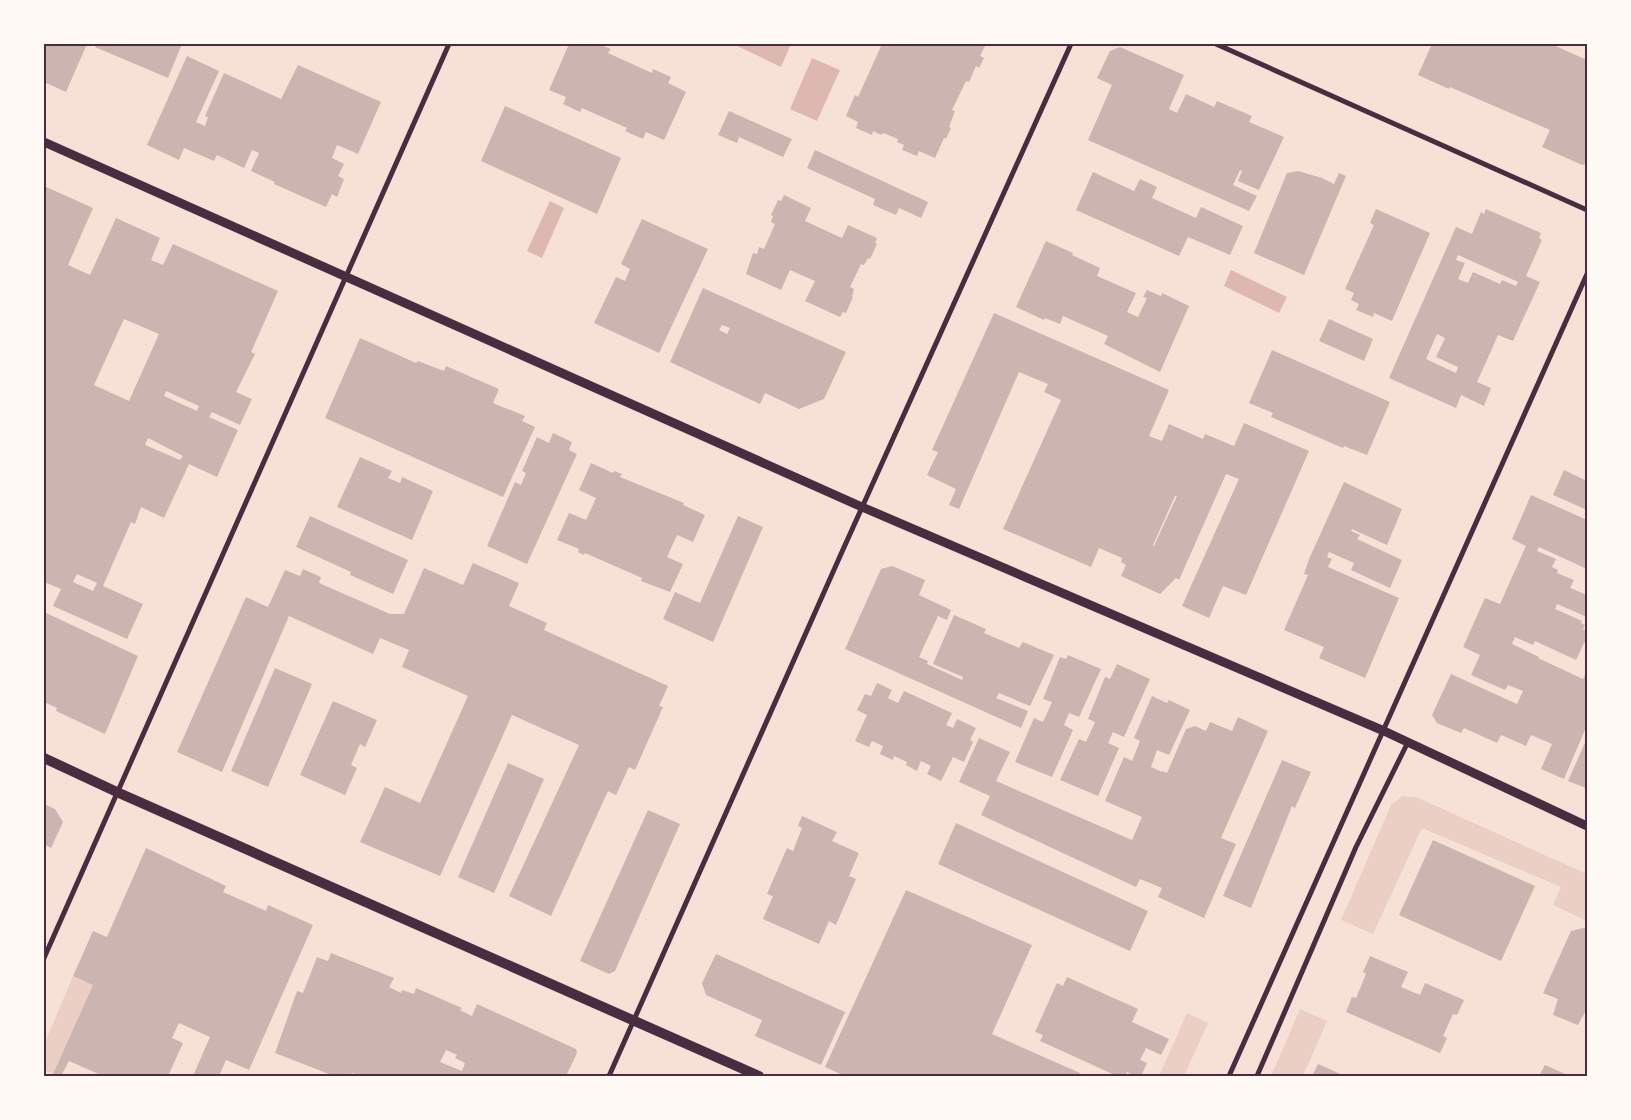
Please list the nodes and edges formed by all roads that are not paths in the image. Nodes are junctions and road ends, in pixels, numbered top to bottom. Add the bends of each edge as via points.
1 (449, 44) edge
2 (1071, 44) edge
3 (1216, 44) edge
4 (44, 142) edge
5 (1587, 210) edge
6 (1587, 274) edge
7 (345, 276) junction
8 (862, 507) junction
9 (1384, 730) junction
10 (1408, 742) junction
11 (44, 758) edge
12 (119, 793) junction
13 (1587, 826) edge
14 (44, 958) edge
15 (634, 1020) junction
16 (610, 1076) edge
17 (759, 1076) edge
18 (1229, 1076) edge
19 (1257, 1076) edge

1 - 7 street
2 - 8 street
3 - 5 street
4 - 7 street
6 - 9 street
7 - 8 street
7 - 12 street
8 - 9 street
8 - 15 street
9 - 10 street
9 - 18 street
10 - 13 street
10 - 19 street via 1356,847
11 - 12 main road
12 - 14 street
12 - 15 main road
15 - 16 street
15 - 17 main road

